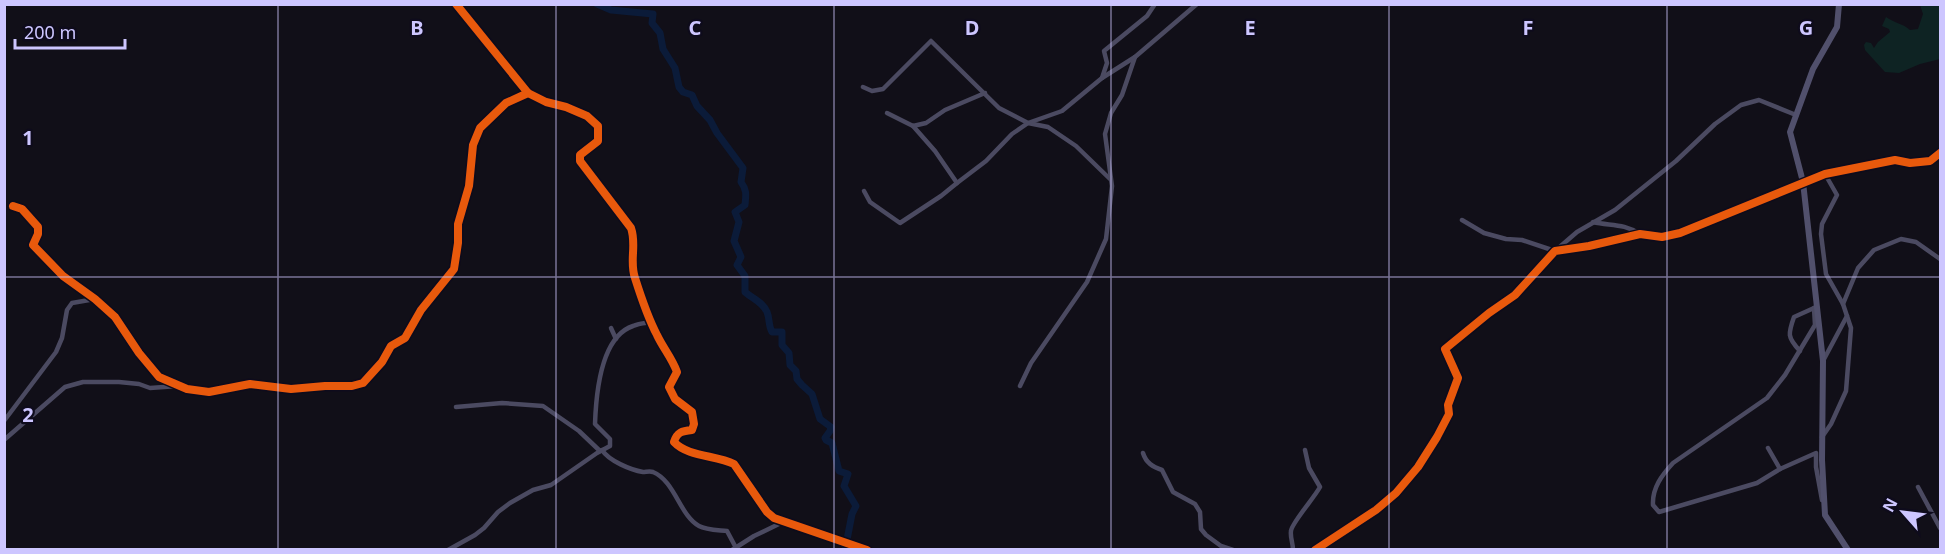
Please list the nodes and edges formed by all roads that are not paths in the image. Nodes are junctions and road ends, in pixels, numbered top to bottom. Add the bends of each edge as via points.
1 (456, 4) edge
2 (1155, 4) edge
3 (1197, 4) edge
4 (1839, 4) edge
5 (1135, 57) junction
6 (1102, 78) junction
7 (863, 87) dead end
8 (528, 93) junction
9 (985, 93) junction
10 (887, 113) dead end
11 (1796, 115) junction
12 (1028, 123) junction
13 (913, 126) junction
14 (1941, 153) edge
15 (1826, 174) junction
16 (1110, 179) junction
17 (1803, 182) junction
18 (957, 183) junction
19 (864, 191) dead end
20 (13, 206) dead end
21 (1462, 220) dead end
22 (1593, 222) junction
23 (1640, 234) junction
24 (1555, 251) junction
25 (1941, 259) edge
26 (95, 299) junction
27 (1843, 304) junction
28 (1816, 308) junction
29 (1847, 316) junction
30 (652, 322) junction
31 (611, 328) dead end
32 (616, 339) junction
33 (1800, 351) junction
34 (1823, 361) junction
35 (180, 386) junction
36 (1020, 386) dead end
37 (456, 407) dead end
38 (4, 421) edge
39 (1822, 436) junction
40 (4, 440) edge
41 (1768, 447) dead end
42 (1305, 450) dead end
43 (601, 451) junction
44 (1143, 453) dead end
45 (1780, 469) junction
46 (1918, 488) dead end
47 (1824, 506) junction
48 (783, 522) junction
49 (1941, 528) edge
50 (734, 548) edge
51 (448, 549) edge
52 (867, 549) edge
53 (1233, 549) edge
54 (1293, 549) edge
55 (1315, 549) edge
56 (1848, 549) edge

1 - 8 street
2 - 6 street via 1147,16 1104,51 1107,63
3 - 5 street
4 - 11 street via 1837,27 1813,69
5 - 6 street
5 - 16 street via 1105,134
6 - 12 street via 1062,111
7 - 9 street via 872,91 883,89 931,41
8 - 30 street via 587,116 598,126 598,141 580,155 580,161 631,228 635,240 632,270
8 - 35 street via 506,103 480,128 473,145 469,186 458,224 454,269 429,299 405,338 391,346 363,383 291,389 250,384 209,392
9 - 12 street via 999,108
9 - 13 street
10 - 13 street
11 - 17 street via 1790,132
11 - 22 street via 1759,100 1741,105 1615,210
12 - 16 street via 1048,128 1076,146
12 - 18 street
13 - 18 street
14 - 15 street via 1930,161 1895,160
15 - 17 street
15 - 27 street via 1838,195 1822,224 1823,256 1828,281
16 - 36 street via 1106,239 1087,282 1031,363
17 - 23 street via 1680,233 1662,237
17 - 28 street
18 - 19 street via 900,223 870,202
20 - 26 street via 22,209 38,227 33,245 63,276
21 - 24 street via 1484,233
22 - 23 street via 1612,223
22 - 24 street
23 - 24 street
24 - 55 street via 1515,295 1445,350 1458,378 1448,405 1449,414 1418,467 1376,510
25 - 27 street via 1916,242 1902,239 1874,250 1858,268
26 - 35 street via 115,317 159,377
26 - 38 street via 72,303 56,352
27 - 29 street
28 - 33 street via 1815,325
28 - 33 street via 1794,317 1789,332
28 - 34 street
29 - 34 street
29 - 39 street via 1851,328 1846,391
30 - 32 street via 632,326
30 - 48 street via 677,372 669,387 671,393 692,412 692,430 676,435 674,442 679,448 734,464 767,512
31 - 32 street
32 - 43 street via 602,367 595,405 596,426 611,444
33 - 45 street via 1767,398 1662,475 1652,495 1653,505 1659,512 1684,506 1757,483
34 - 39 street
35 - 40 street via 150,388 119,382 83,382 65,387
37 - 43 street via 502,403 543,406
39 - 47 street
41 - 45 street
42 - 54 street via 1309,468 1320,487 1293,524
43 - 50 street via 642,472 653,472 666,483 690,518 699,526 727,531
43 - 51 street via 551,485 510,503 475,535
44 - 53 street via 1152,466 1162,470 1173,492 1195,504 1206,535
45 - 47 street via 1816,453
46 - 49 street
47 - 56 street via 1825,515
48 - 50 street
48 - 52 street

